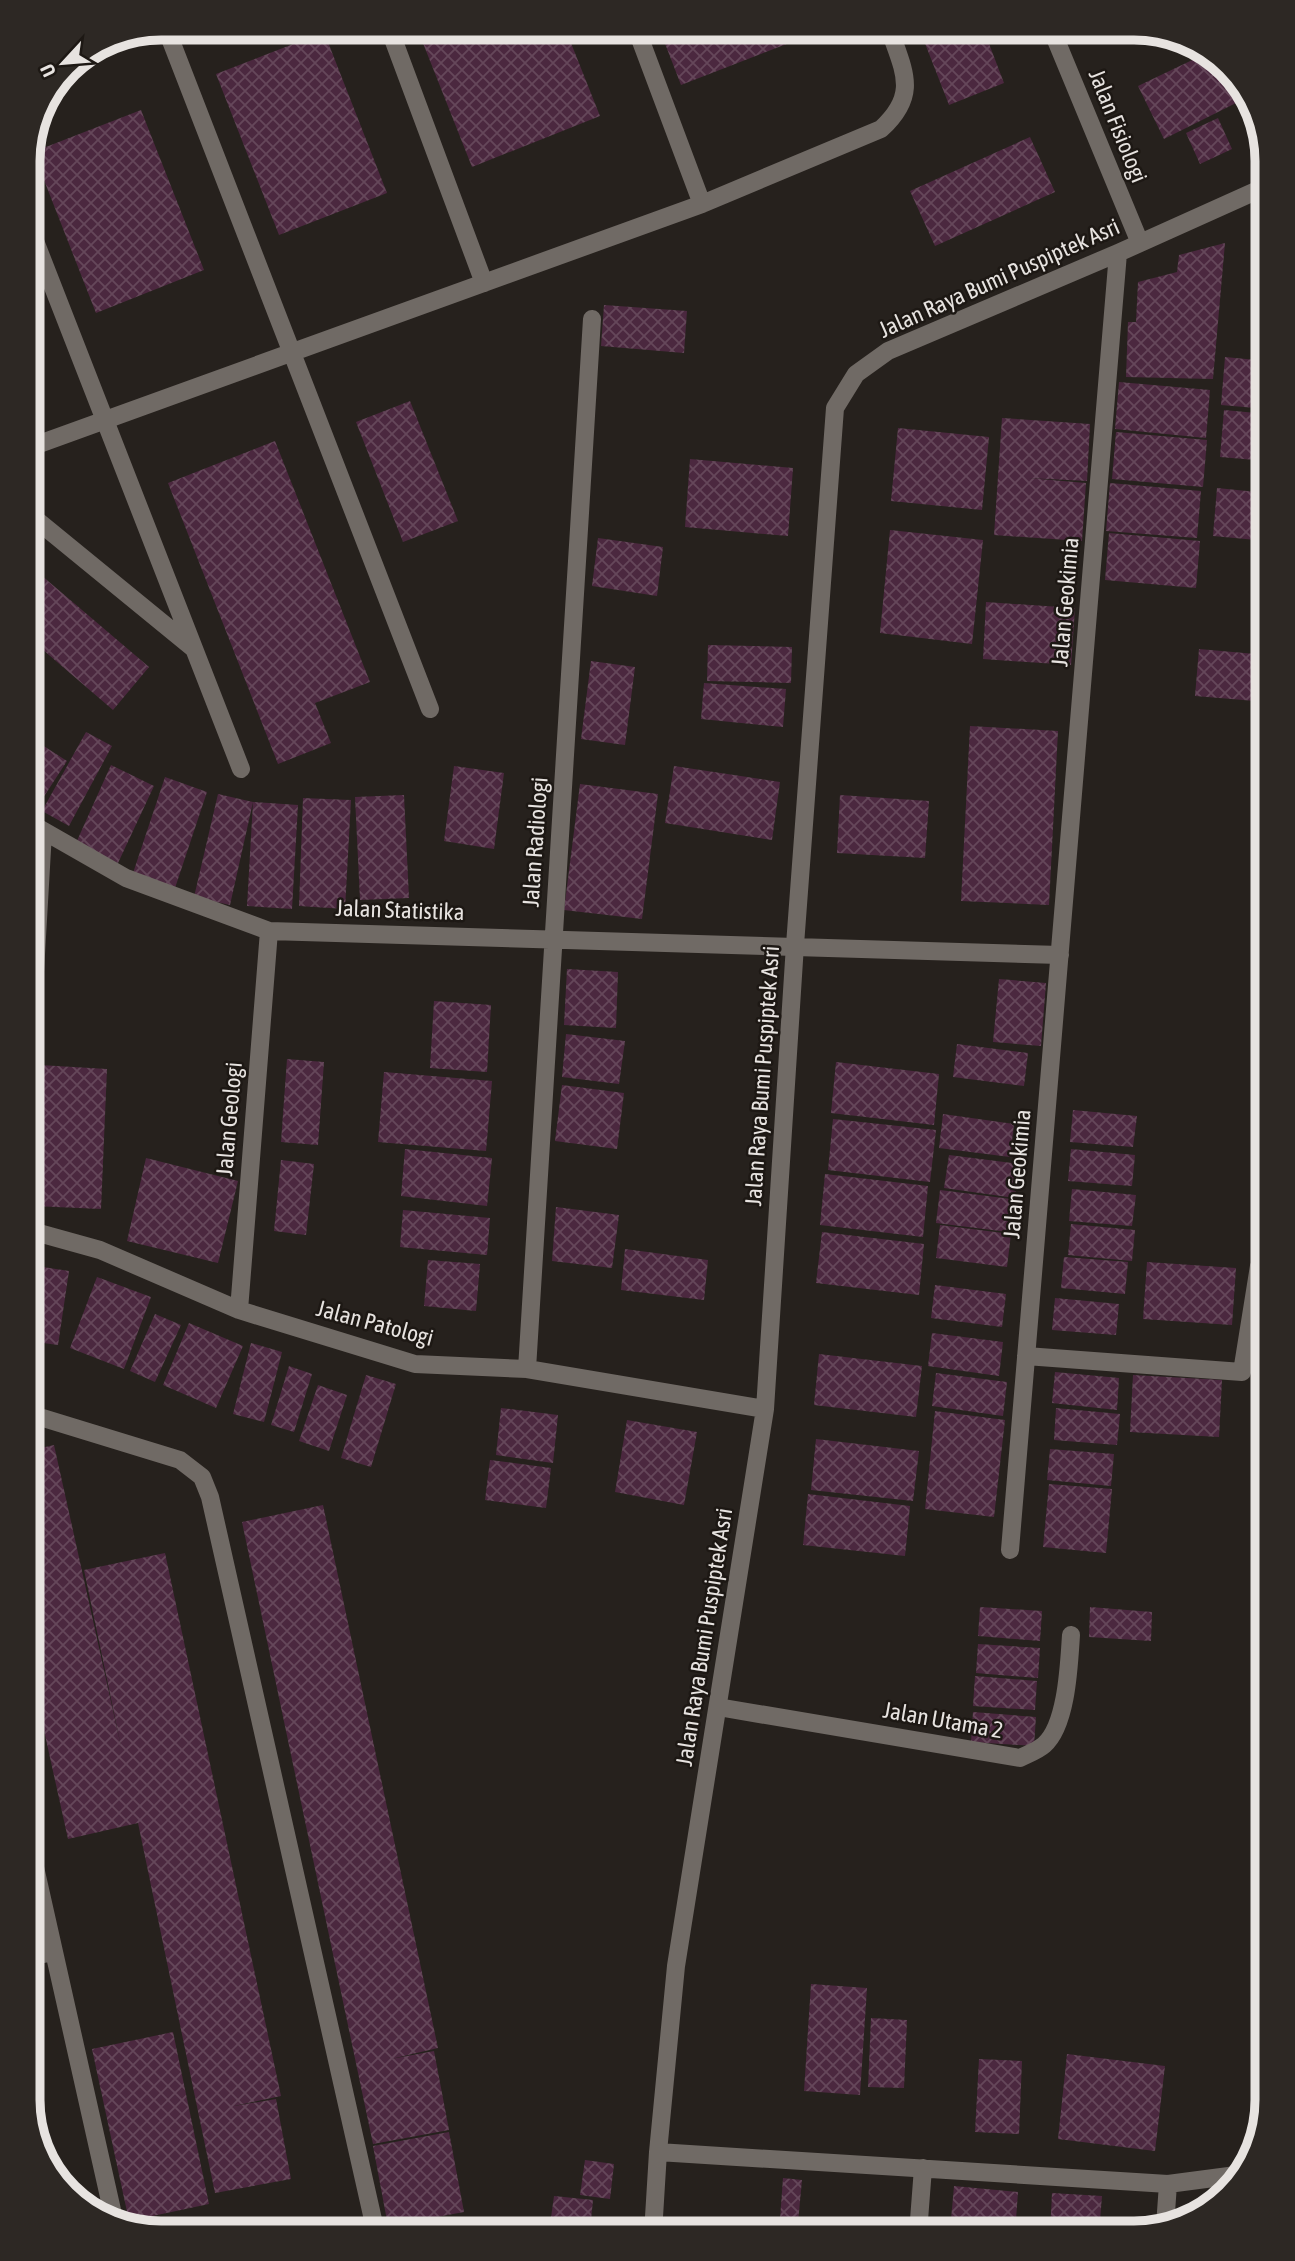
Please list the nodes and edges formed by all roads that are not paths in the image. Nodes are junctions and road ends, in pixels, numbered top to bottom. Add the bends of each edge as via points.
1 (171, 40) edge
2 (394, 40) edge
3 (641, 40) edge
4 (893, 41) edge
5 (1057, 41) edge
6 (1255, 191) edge
7 (702, 204) junction
8 (1140, 243) junction
9 (1118, 253) junction
10 (41, 256) edge
11 (484, 283) junction
12 (592, 319) dead end
13 (292, 352) junction
14 (105, 420) junction
15 (41, 443) edge
16 (41, 523) edge
17 (194, 648) junction
18 (430, 709) dead end
19 (241, 769) dead end
20 (41, 830) edge
21 (269, 931) junction
22 (553, 939) junction
23 (795, 945) junction
24 (1060, 955) junction
25 (40, 1233) edge
26 (1255, 1291) edge
27 (239, 1310) junction
28 (1026, 1356) junction
29 (527, 1369) junction
30 (765, 1409) junction
31 (40, 1418) edge
32 (1010, 1550) dead end
33 (1071, 1635) dead end
34 (718, 1707) junction
35 (40, 1890) edge
36 (54, 1952) junction
37 (40, 1955) edge
38 (657, 2152) junction
39 (923, 2168) junction
40 (1227, 2176) edge
41 (1168, 2183) junction
42 (112, 2210) edge
43 (1166, 2216) edge
44 (373, 2220) edge
45 (654, 2221) edge
46 (919, 2221) edge

1 - 13 street
2 - 11 street
3 - 7 street
4 - 7 street via 906,78 906,96 898,113 881,129
5 - 8 street, Jalan Fisiologi
6 - 8 street, Jalan Raya Bumi Puspiptek Asri
7 - 11 street
8 - 9 street, Jalan Raya Bumi Puspiptek Asri
9 - 23 street, Jalan Raya Bumi Puspiptek Asri via 888,351 856,374 835,408
9 - 24 street, Jalan Geokimia
10 - 14 street
11 - 13 street
12 - 22 street, Jalan Radiologi
13 - 14 street
13 - 18 street
14 - 15 street
14 - 17 street
16 - 17 street
17 - 19 street
20 - 21 street, Jalan Statistika via 126,878
21 - 22 street, Jalan Statistika
21 - 27 street, Jalan Geologi
22 - 23 street, Jalan Statistika
22 - 29 street, Jalan Radiologi
23 - 24 street
23 - 30 street, Jalan Raya Bumi Puspiptek Asri
24 - 28 street, Jalan Geokimia
25 - 27 street, Jalan Patologi via 100,1250
26 - 28 street via 1242,1372
27 - 29 street, Jalan Patologi via 415,1364
28 - 32 street, Jalan Geokimia
29 - 30 street, Jalan Patologi
30 - 34 street, Jalan Raya Bumi Puspiptek Asri
31 - 44 street via 180,1460 202,1477 211,1497
33 - 34 street, Jalan Utama 2 via 1068,1685 1054,1731 1046,1744 1020,1758
34 - 38 street, Jalan Raya Bumi Puspiptek Asri via 676,1966
35 - 36 street
36 - 37 street
36 - 42 street
38 - 39 street
38 - 45 street, Jalan Raya Bumi Puspiptek Asri
39 - 41 street
39 - 46 street
40 - 41 street
41 - 43 street

